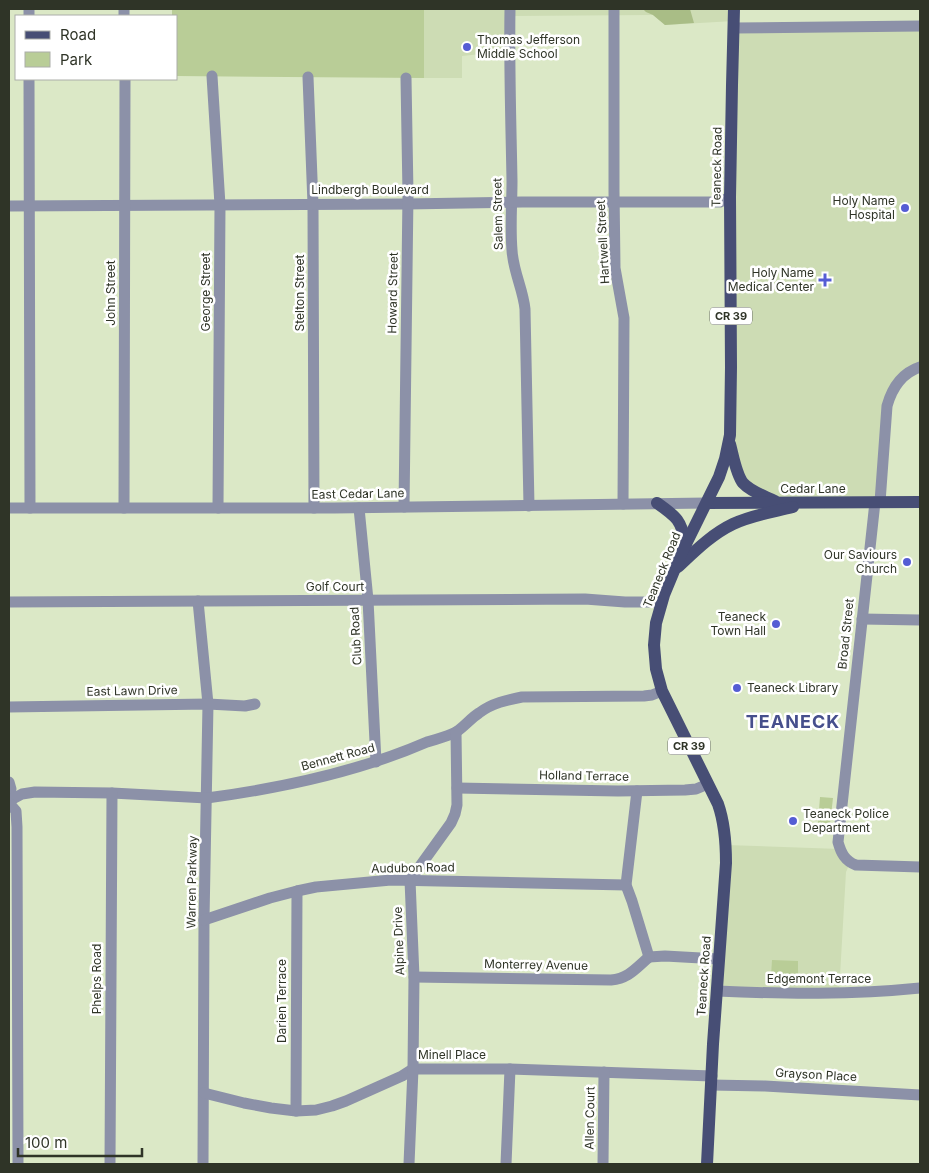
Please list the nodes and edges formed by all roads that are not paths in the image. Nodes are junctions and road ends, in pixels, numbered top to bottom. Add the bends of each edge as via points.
1 (510, 9) edge
2 (614, 9) edge
3 (734, 9) edge
4 (920, 26) edge
5 (734, 28) junction
6 (212, 76) dead end
7 (308, 77) dead end
8 (406, 78) dead end
9 (29, 80) edge
10 (125, 80) edge
11 (730, 198) junction
12 (512, 202) junction
13 (614, 202) junction
14 (313, 204) junction
15 (407, 204) junction
16 (220, 205) junction
17 (9, 206) edge
18 (30, 206) junction
19 (125, 206) junction
20 (920, 367) edge
21 (729, 440) junction
22 (777, 502) junction
23 (812, 502) junction
24 (877, 502) junction
25 (920, 502) edge
26 (707, 503) junction
27 (623, 504) junction
28 (657, 504) junction
29 (529, 506) junction
30 (404, 507) junction
31 (9, 508) edge
32 (30, 508) junction
33 (124, 508) junction
34 (218, 508) junction
35 (314, 508) junction
36 (359, 508) junction
37 (686, 544) junction
38 (674, 570) junction
39 (368, 600) junction
40 (198, 601) junction
41 (9, 602) edge
42 (662, 602) junction
43 (862, 619) junction
44 (920, 620) edge
45 (662, 691) junction
46 (208, 704) junction
47 (255, 704) dead end
48 (9, 707) edge
49 (456, 732) junction
50 (376, 762) junction
51 (9, 782) edge
52 (708, 784) junction
53 (457, 788) junction
54 (637, 791) junction
55 (112, 793) junction
56 (207, 798) junction
57 (9, 801) edge
58 (920, 867) edge
59 (410, 880) junction
60 (626, 885) junction
61 (296, 891) junction
62 (204, 920) junction
63 (648, 957) junction
64 (719, 959) junction
65 (414, 977) junction
66 (920, 988) edge
67 (717, 991) junction
68 (413, 1069) junction
69 (510, 1069) junction
70 (604, 1072) junction
71 (711, 1081) junction
72 (204, 1093) junction
73 (920, 1095) edge
74 (296, 1111) junction
75 (18, 1164) edge
76 (110, 1164) edge
77 (203, 1164) edge
78 (409, 1164) edge
79 (506, 1164) edge
80 (603, 1164) edge
81 (707, 1164) edge

1 - 12 street, Salem Street
2 - 13 street, Hartwell Street
3 - 5 main road, Teaneck Road / CR 39
4 - 5 street
5 - 11 main road, Teaneck Road / CR 39
6 - 16 street, George Street
7 - 14 street, Stelton Street
8 - 15 street, Howard Street
9 - 18 street
10 - 19 street, John Street
11 - 13 street, Lindbergh Boulevard via 720,202
11 - 21 main road, Teaneck Road / CR 39 via 732,367
12 - 13 street, Lindbergh Boulevard
12 - 15 street, Lindbergh Boulevard
12 - 29 street, Salem Street via 512,250 525,310
13 - 27 street, Hartwell Street via 615,268 624,318
14 - 15 street, Lindbergh Boulevard
14 - 16 street, Lindbergh Boulevard
14 - 35 street, Stelton Street
15 - 30 street, Howard Street
16 - 19 street, Lindbergh Boulevard
16 - 34 street, George Street
17 - 18 street, Lindbergh Boulevard
18 - 19 street, Lindbergh Boulevard
18 - 32 street
19 - 33 street, John Street
20 - 24 street, Broad Street via 908,372 890,396
21 - 22 main road via 744,483
21 - 26 main road, Teaneck Road / CR 39 via 723,465
22 - 23 main road, Cedar Lane
22 - 26 main road, Cedar Lane
23 - 24 main road, Cedar Lane
23 - 38 main road via 735,523 712,537
24 - 25 main road, Cedar Lane
24 - 43 street, Broad Street
26 - 28 street, East Cedar Lane
26 - 37 main road, Teaneck Road / CR 39
27 - 28 street, East Cedar Lane
27 - 29 street, East Cedar Lane
28 - 37 main road via 678,520
29 - 30 street, East Cedar Lane
30 - 36 street, East Cedar Lane
31 - 32 street, East Cedar Lane
32 - 33 street, East Cedar Lane
33 - 34 street, East Cedar Lane
34 - 35 street, East Cedar Lane
35 - 36 street, East Cedar Lane
36 - 39 street, Club Road
37 - 38 main road, Teaneck Road / CR 39
38 - 42 main road, Teaneck Road / CR 39
39 - 40 street, Golf Court
39 - 42 street, Golf Court
39 - 50 street, Club Road
40 - 41 street, Golf Court
40 - 46 street, Warren Parkway
42 - 45 main road, Teaneck Road / CR 39 via 655,629 654,651
43 - 44 street
43 - 58 street, Broad Street via 838,842 845,858 856,865
45 - 49 street, Bennett Road via 644,696 522,697 494,704
45 - 52 main road, Teaneck Road / CR 39
46 - 47 street, East Lawn Drive
46 - 48 street, East Lawn Drive
46 - 56 street, Warren Parkway
49 - 50 street, Bennett Road
49 - 53 street
50 - 56 street, Bennett Road via 310,780
51 - 57 street
52 - 54 street, Holland Terrace via 693,790
52 - 64 main road, Teaneck Road / CR 39 via 721,814 725,839
53 - 54 street, Holland Terrace
53 - 59 street via 457,805 451,823
54 - 60 street
55 - 56 street, Bennett Road
55 - 57 street, Bennett Road via 35,792
55 - 76 street, Phelps Road
56 - 62 street, Warren Parkway
57 - 75 street via 16,811 17,827
59 - 60 street, Audubon Road
59 - 61 street, Audubon Road
59 - 65 street, Alpine Drive
60 - 63 street
61 - 62 street, Audubon Road
61 - 74 street, Darien Terrace
62 - 72 street, Warren Parkway
63 - 64 street
63 - 65 street, Monterrey Avenue via 622,979 611,980
64 - 67 main road, Teaneck Road / CR 39
65 - 68 street, Alpine Drive
66 - 67 street, Edgemont Terrace via 816,994
67 - 71 main road, Teaneck Road / CR 39
68 - 69 street, Minell Place
68 - 74 street, Minell Place via 332,1106
68 - 78 street, Alpine Drive
69 - 70 street, Minell Place
69 - 79 street
70 - 71 street, Minell Place
70 - 80 street, Allen Court
71 - 73 street, Grayson Place
71 - 81 main road, Teaneck Road / CR 39
72 - 74 street, Minell Place
72 - 77 street, Warren Parkway

